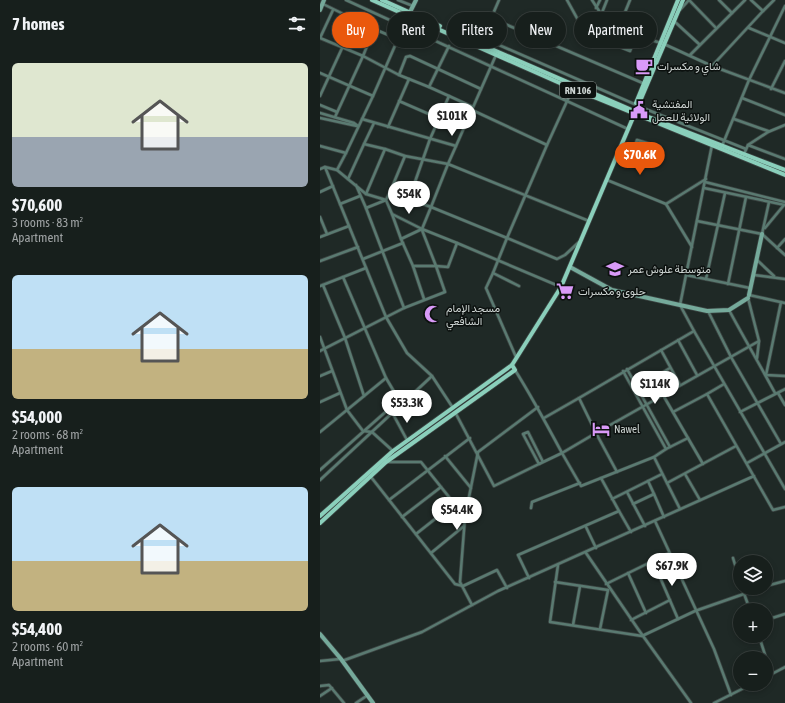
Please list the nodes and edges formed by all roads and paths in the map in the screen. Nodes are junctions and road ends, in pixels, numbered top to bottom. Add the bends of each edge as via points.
1 (346, 0) edge
2 (373, 0) edge
3 (382, 0) edge
4 (398, 0) edge
5 (416, 0) edge
6 (499, 0) edge
7 (566, 0) edge
8 (592, 0) edge
9 (600, 0) edge
10 (607, 0) edge
11 (630, 0) edge
12 (678, 0) edge
13 (682, 0) edge
14 (689, 0) edge
15 (719, 0) edge
16 (745, 0) edge
17 (751, 0) edge
18 (774, 0) edge
19 (324, 2) edge
20 (413, 6) junction
21 (785, 6) edge
22 (596, 8) junction
23 (320, 10) edge
24 (333, 10) junction
25 (763, 11) junction
26 (337, 12) edge
27 (402, 12) edge
28 (404, 12) edge
29 (410, 12) edge
30 (494, 12) edge
31 (598, 12) edge
32 (601, 12) edge
33 (625, 12) edge
34 (732, 13) junction
35 (574, 14) edge
36 (677, 14) junction
37 (387, 18) edge
38 (674, 21) junction
39 (507, 25) edge
40 (716, 28) junction
41 (749, 28) junction
42 (439, 29) edge
43 (770, 37) junction
44 (320, 38) edge
45 (657, 41) edge
46 (332, 43) edge
47 (663, 43) junction
48 (785, 43) edge
49 (699, 44) junction
50 (344, 48) joint
51 (366, 48) edge
52 (394, 48) edge
53 (448, 48) edge
54 (453, 48) edge
55 (489, 48) edge
56 (506, 48) edge
57 (621, 48) edge
58 (632, 48) edge
59 (496, 55) junction
60 (690, 55) junction
61 (363, 56) junction
62 (785, 61) edge
63 (492, 66) junction
64 (712, 66) junction
65 (385, 67) junction
66 (438, 68) junction
67 (320, 73) edge
68 (399, 74) junction
69 (330, 77) junction
70 (409, 79) junction
71 (749, 80) junction
72 (645, 84) junction
73 (350, 86) junction
74 (429, 87) junction
75 (573, 88) junction
76 (481, 89) junction
77 (772, 89) junction
78 (785, 93) edge
79 (320, 96) edge
80 (373, 96) junction
81 (449, 96) junction
82 (742, 98) junction
83 (400, 101) junction
84 (568, 101) junction
85 (320, 105) edge
86 (637, 105) junction
87 (472, 108) junction
88 (337, 112) junction
89 (634, 112) junction
90 (320, 113) edge
91 (785, 115) edge
92 (335, 117) junction
93 (320, 118) edge
94 (438, 118) junction
95 (362, 119) junction
96 (734, 119) junction
97 (374, 123) junction
98 (785, 124) edge
99 (358, 126) junction
100 (388, 127) junction
101 (628, 129) junction
102 (768, 132) junction
103 (430, 139) junction
104 (724, 140) junction
105 (364, 144) junction
106 (713, 144) junction
107 (547, 145) junction
108 (748, 145) junction
109 (320, 146) edge
110 (456, 146) junction
111 (722, 146) junction
112 (384, 149) junction
113 (746, 149) junction
114 (346, 153) junction
115 (650, 154) junction
116 (744, 154) junction
117 (405, 156) junction
118 (616, 158) junction
119 (785, 159) edge
120 (424, 160) junction
121 (448, 164) junction
122 (325, 167) junction
123 (320, 169) edge
124 (337, 170) junction
125 (785, 170) edge
126 (785, 176) edge
127 (348, 179) junction
128 (607, 180) junction
129 (705, 180) junction
130 (356, 185) junction
131 (333, 186) junction
132 (704, 188) junction
133 (320, 192) edge
134 (390, 192) junction
135 (725, 193) junction
136 (366, 194) junction
137 (360, 196) junction
138 (526, 196) junction
139 (746, 197) junction
140 (409, 199) junction
141 (386, 200) junction
142 (769, 202) junction
143 (340, 204) junction
144 (666, 204) junction
145 (785, 204) edge
146 (432, 207) junction
147 (366, 208) junction
148 (392, 214) junction
149 (320, 217) edge
150 (698, 221) junction
151 (590, 222) junction
152 (718, 224) junction
153 (348, 226) junction
154 (764, 228) junction
155 (738, 229) junction
156 (422, 230) junction
157 (327, 234) junction
158 (762, 234) junction
159 (320, 237) edge
160 (507, 238) junction
161 (583, 238) junction
162 (401, 239) junction
163 (785, 239) edge
164 (457, 242) junction
165 (402, 243) junction
166 (358, 247) junction
167 (692, 247) junction
168 (777, 248) junction
169 (383, 252) junction
170 (785, 255) edge
171 (362, 259) junction
172 (498, 260) junction
173 (756, 260) junction
174 (320, 261) edge
175 (412, 266) junction
176 (436, 266) junction
177 (570, 267) junction
178 (366, 268) junction
179 (493, 273) junction
180 (686, 275) junction
181 (754, 275) junction
182 (774, 276) junction
183 (343, 277) junction
184 (706, 279) junction
185 (785, 279) edge
186 (728, 284) junction
187 (321, 285) edge
188 (519, 286) dead end
189 (561, 287) junction
190 (751, 288) junction
191 (749, 296) junction
192 (424, 299) junction
193 (781, 302) junction
194 (785, 303) edge
195 (680, 305) junction
196 (404, 308) junction
197 (729, 310) junction
198 (707, 311) junction
199 (386, 317) junction
200 (365, 329) junction
201 (694, 331) junction
202 (320, 337) edge
203 (345, 338) junction
204 (678, 340) junction
205 (759, 342) junction
206 (748, 346) junction
207 (324, 349) junction
208 (661, 350) junction
209 (320, 351) edge
210 (731, 357) junction
211 (517, 358) junction
212 (757, 358) junction
213 (512, 365) junction
214 (715, 366) junction
215 (670, 368) junction
216 (628, 369) junction
217 (515, 370) junction
218 (332, 371) junction
219 (623, 371) junction
220 (697, 375) junction
221 (766, 375) junction
222 (320, 376) edge
223 (432, 376) junction
224 (785, 376) edge
225 (386, 378) junction
226 (724, 384) junction
227 (680, 385) junction
228 (637, 388) junction
229 (785, 389) edge
230 (634, 390) junction
231 (340, 393) junction
232 (776, 393) junction
233 (707, 394) junction
234 (663, 395) junction
235 (364, 396) junction
236 (578, 398) junction
237 (399, 400) junction
238 (320, 402) edge
239 (758, 403) junction
240 (402, 405) junction
241 (647, 405) junction
242 (785, 405) edge
243 (538, 407) junction
244 (643, 407) junction
245 (347, 410) junction
246 (454, 410) junction
247 (673, 412) junction
248 (740, 412) junction
249 (393, 414) junction
250 (544, 418) junction
251 (320, 430) edge
252 (363, 431) junction
253 (372, 432) junction
254 (596, 433) junction
255 (470, 438) junction
256 (688, 438) junction
257 (407, 441) junction
258 (785, 442) edge
259 (782, 444) junction
260 (736, 446) junction
261 (670, 447) junction
262 (666, 449) junction
263 (393, 451) junction
264 (478, 452) junction
265 (562, 453) junction
266 (765, 453) junction
267 (445, 456) junction
268 (654, 457) junction
269 (386, 462) junction
270 (543, 462) junction
271 (746, 463) junction
272 (540, 464) junction
273 (702, 464) junction
274 (320, 470) edge
275 (427, 470) junction
276 (617, 472) junction
277 (662, 474) junction
278 (685, 474) junction
279 (754, 476) junction
280 (371, 477) junction
281 (600, 478) junction
282 (320, 480) edge
283 (648, 481) junction
284 (580, 483) junction
285 (667, 483) junction
286 (441, 487) junction
287 (471, 488) junction
288 (785, 489) edge
289 (627, 492) junction
290 (654, 494) junction
291 (612, 499) junction
292 (388, 500) junction
293 (700, 500) junction
294 (454, 504) junction
295 (633, 504) junction
296 (785, 507) edge
297 (531, 508) dead end
298 (680, 509) junction
299 (619, 511) junction
300 (320, 516) edge
301 (402, 517) junction
302 (465, 517) junction
303 (664, 517) junction
304 (655, 521) junction
305 (320, 523) edge
306 (464, 526) junction
307 (645, 526) junction
308 (586, 527) junction
309 (631, 532) junction
310 (416, 534) junction
311 (596, 548) junction
312 (431, 553) junction
313 (586, 553) junction
314 (669, 553) junction
315 (653, 561) junction
316 (558, 565) junction
317 (628, 573) junction
318 (529, 578) junction
319 (785, 581) edge
320 (555, 582) junction
321 (773, 584) edge
322 (463, 586) junction
323 (580, 586) junction
324 (607, 587) junction
325 (507, 588) junction
326 (739, 595) edge
327 (670, 600) junction
328 (472, 605) junction
329 (695, 611) junction
330 (646, 613) junction
331 (785, 614) edge
332 (773, 618) edge
333 (678, 619) junction
334 (632, 620) junction
335 (574, 625) junction
336 (600, 629) junction
337 (320, 634) edge
338 (642, 636) junction
339 (341, 660) junction
340 (320, 661) edge
341 (785, 667) edge
342 (773, 673) edge
343 (320, 686) edge
344 (332, 688) junction
345 (739, 691) edge
346 (368, 695) junction
347 (731, 695) junction
348 (320, 696) edge
349 (344, 703) edge
350 (356, 703) edge
351 (373, 703) edge
352 (691, 703) edge
353 (714, 703) edge

1 - 37 street
2 - 27 main road, RN 106
3 - 28 main road, RN 106
4 - 20 street
5 - 20 street
6 - 30 street
7 - 35 street
8 - 22 street
9 - 22 street
10 - 32 street
11 - 33 street
12 - 47 main road
13 - 36 main road
14 - 36 street
14 - 40 street
15 - 34 street
16 - 34 street
17 - 25 street
18 - 25 street
19 - 23 street
19 - 24 street
20 - 29 street
21 - 43 street
22 - 31 street
24 - 26 street
24 - 44 street
25 - 41 street
34 - 40 street
36 - 38 main road
38 - 47 main road
38 - 49 street
39 - 72 street
40 - 49 street
41 - 43 street
41 - 64 street
42 - 59 main road, RN 106
43 - 48 street
43 - 71 street
44 - 46 street
45 - 47 street
47 - 60 street
47 - 72 main road
49 - 60 street
50 - 61 street
50 - 69 street
51 - 61 street
52 - 65 street
53 - 66 street
54 - 63 street
55 - 89 main road, RN 106
56 - 86 street
57 - 58 street via 630,52
59 - 63 street
59 - 75 main road, RN 106
60 - 64 street
61 - 65 street
61 - 73 street
62 - 77 street
63 - 76 street
63 - 84 street
64 - 71 street
65 - 68 street
65 - 80 street
66 - 68 street via 408,56
66 - 74 street
66 - 76 street
67 - 69 street
68 - 70 street
69 - 73 street
69 - 79 street
70 - 74 street
70 - 83 street
71 - 77 street
71 - 82 street
72 - 86 main road
73 - 80 street
73 - 88 street
74 - 81 street
75 - 84 street
75 - 89 main road, RN 106
76 - 87 street
77 - 78 street
80 - 95 street
81 - 87 street
81 - 94 street
82 - 91 street
82 - 96 street
83 - 94 street
83 - 100 street
84 - 101 street
84 - 107 street
85 - 88 street
86 - 89 main road
86 - 104 street
87 - 107 street
87 - 110 street
88 - 92 street
89 - 101 main road
89 - 106 main road, RN 106
90 - 92 street
92 - 99 street
93 - 99 street
94 - 103 street
95 - 97 street
95 - 99 street
96 - 102 street
96 - 104 street
97 - 100 street
97 - 105 street
98 - 102 street
99 - 114 street
100 - 103 street
101 - 118 main road
102 - 108 street
103 - 110 street
103 - 120 street
104 - 111 street
104 - 113 street
105 - 112 street
105 - 127 street
106 - 111 main road
106 - 126 main road, RN 106
106 - 129 street
107 - 138 street
108 - 113 street
108 - 119 street
109 - 114 street
110 - 121 street
111 - 116 main road
112 - 117 street
112 - 136 street
113 - 116 street
114 - 124 street
115 - 115 street via 634,149 636,141 640,140 661,148 658,156
115 - 118 street via 643,168
116 - 125 main road
117 - 120 street
117 - 134 street
118 - 128 main road
120 - 121 street
120 - 140 street
121 - 138 street
121 - 146 street
122 - 123 street
122 - 124 street
122 - 131 street
124 - 127 street
127 - 130 street
128 - 144 street
128 - 151 main road
129 - 132 street
129 - 144 street
129 - 145 street
130 - 136 street
130 - 137 street
131 - 133 street
131 - 143 street
132 - 135 street
132 - 150 street
134 - 140 street
134 - 141 street
135 - 139 street
135 - 152 street
136 - 141 street
137 - 143 street
137 - 147 street
138 - 151 street
138 - 160 street
139 - 142 street
139 - 155 street
140 - 146 street
141 - 147 street
141 - 148 street
142 - 145 street
142 - 154 street
143 - 153 street
144 - 167 street
145 - 154 street
146 - 156 street
146 - 160 street
147 - 169 street
148 - 156 street
148 - 162 street
149 - 157 street
150 - 152 street
150 - 167 street
151 - 161 main road
152 - 155 street
152 - 184 street
153 - 157 street
153 - 166 street
154 - 158 street
155 - 158 street
155 - 186 street
156 - 162 street
156 - 164 street
156 - 176 street
157 - 159 street
158 - 168 street
158 - 173 street
160 - 161 street via 557,259 572,250
160 - 172 street
161 - 177 main road
162 - 165 street
163 - 168 street
164 - 172 street
164 - 176 street via 448,268
165 - 169 street
165 - 175 street
166 - 171 street
166 - 174 street
167 - 180 street
168 - 170 street
169 - 171 street
169 - 196 street
171 - 178 street
172 - 179 street
172 - 189 street
173 - 181 street
173 - 182 street
175 - 176 street
175 - 192 street
176 - 192 street via 445,292
177 - 189 main road
177 - 195 street via 612,290
178 - 183 street
178 - 199 street
179 - 188 street
179 - 211 street via 486,288
180 - 184 street
180 - 195 street
181 - 182 street
181 - 190 street
182 - 185 street
183 - 187 street
183 - 200 street
184 - 186 street
186 - 190 street
187 - 203 street
189 - 211 main road
190 - 191 street
191 - 193 street
191 - 197 street
191 - 205 street
192 - 196 street
193 - 194 street
193 - 221 street
195 - 198 street
195 - 201 street
196 - 199 street
197 - 198 street
197 - 206 street
198 - 210 street
199 - 200 street
199 - 223 street via 407,352
200 - 203 street
200 - 225 street
201 - 204 street
201 - 214 street
202 - 207 street
203 - 207 street
203 - 235 street
204 - 208 street
204 - 220 street
205 - 206 street
205 - 212 street
206 - 210 street
206 - 212 street
207 - 209 street
207 - 218 street
208 - 215 street
208 - 216 street
210 - 214 street
210 - 239 street
211 - 213 main road
212 - 221 street
213 - 217 main road
213 - 246 main road
214 - 220 street
214 - 226 street
215 - 227 street
215 - 228 street
216 - 219 street
216 - 228 street
217 - 243 street
217 - 246 main road
218 - 222 street
218 - 231 street
219 - 230 street
219 - 236 street
220 - 227 street
221 - 224 street
221 - 232 street
223 - 240 street
223 - 246 street
225 - 235 street
225 - 237 street
226 - 233 street
226 - 248 street
227 - 234 street
228 - 230 street
228 - 241 street
229 - 232 street
230 - 244 street
231 - 238 street
231 - 245 street
232 - 239 street
232 - 242 street
233 - 247 street
233 - 260 street
234 - 241 street
234 - 247 street
235 - 245 street
236 - 250 street
236 - 254 street
237 - 240 street
237 - 252 street
239 - 248 street
239 - 259 street
240 - 249 street
241 - 244 street
241 - 261 street
243 - 250 street
243 - 264 street
244 - 254 street
244 - 262 street
245 - 251 street
245 - 252 street
246 - 255 street
246 - 257 main road
246 - 269 main road
247 - 256 street
248 - 266 street
249 - 253 street
249 - 257 street
250 - 265 street
252 - 253 street
252 - 274 street
253 - 263 street
253 - 282 street
254 - 265 street
254 - 276 street
255 - 264 street
255 - 267 street
256 - 261 street
256 - 273 street
257 - 263 main road
258 - 259 street
259 - 266 street
260 - 271 street
260 - 273 street
261 - 262 street
262 - 268 street
263 - 300 main road
264 - 272 street via 494,486
264 - 287 street
265 - 270 street
265 - 284 street
266 - 271 street
266 - 288 street
267 - 275 street
267 - 287 street
268 - 276 street
268 - 277 street
269 - 275 street via 421,462
269 - 280 main road
270 - 272 street
270 - 272 street via 528,432 523,434
271 - 279 street
273 - 278 street
275 - 286 street
275 - 292 street
276 - 281 street
277 - 283 street
277 - 285 street
278 - 285 street
278 - 293 street
279 - 293 street
279 - 296 street via 773,510
280 - 292 street
280 - 305 main road
281 - 284 street via 581,486
281 - 291 street
283 - 289 street
283 - 290 street
284 - 297 street via 532,502
285 - 298 street
286 - 294 street
286 - 301 street
287 - 302 street
289 - 291 street
289 - 295 street
290 - 295 street
290 - 303 street
291 - 299 street
292 - 301 street
293 - 298 street
294 - 302 street
294 - 310 street
295 - 307 street
298 - 303 street
299 - 308 street
299 - 309 street
301 - 310 street
302 - 306 street
303 - 304 street
304 - 307 street
304 - 314 street
306 - 312 street
306 - 322 street via 460,582
307 - 309 street
308 - 311 street
308 - 318 street via 518,555
309 - 311 street
310 - 312 street
311 - 313 street
312 - 322 street via 455,584
313 - 316 street
313 - 324 street
314 - 315 street
314 - 329 street
315 - 317 street
315 - 327 street
316 - 318 street
316 - 320 street
317 - 324 street
317 - 330 street
318 - 325 street
319 - 321 street
320 - 323 street
320 - 335 street via 550,622
322 - 325 street via 497,570
322 - 328 street
323 - 324 street
323 - 335 street
324 - 334 street
324 - 336 street
325 - 328 street
326 - 329 street
327 - 330 street
327 - 333 street
328 - 339 street via 422,632
329 - 333 street
329 - 347 street via 714,649
330 - 334 street
331 - 332 street
333 - 338 street
334 - 338 street
335 - 336 street
336 - 338 street
337 - 339 street
338 - 352 street
339 - 340 street
339 - 346 street
341 - 342 street
343 - 344 street via 329,685
344 - 348 street
344 - 349 street
345 - 347 street
346 - 350 street
346 - 351 street
347 - 353 street

